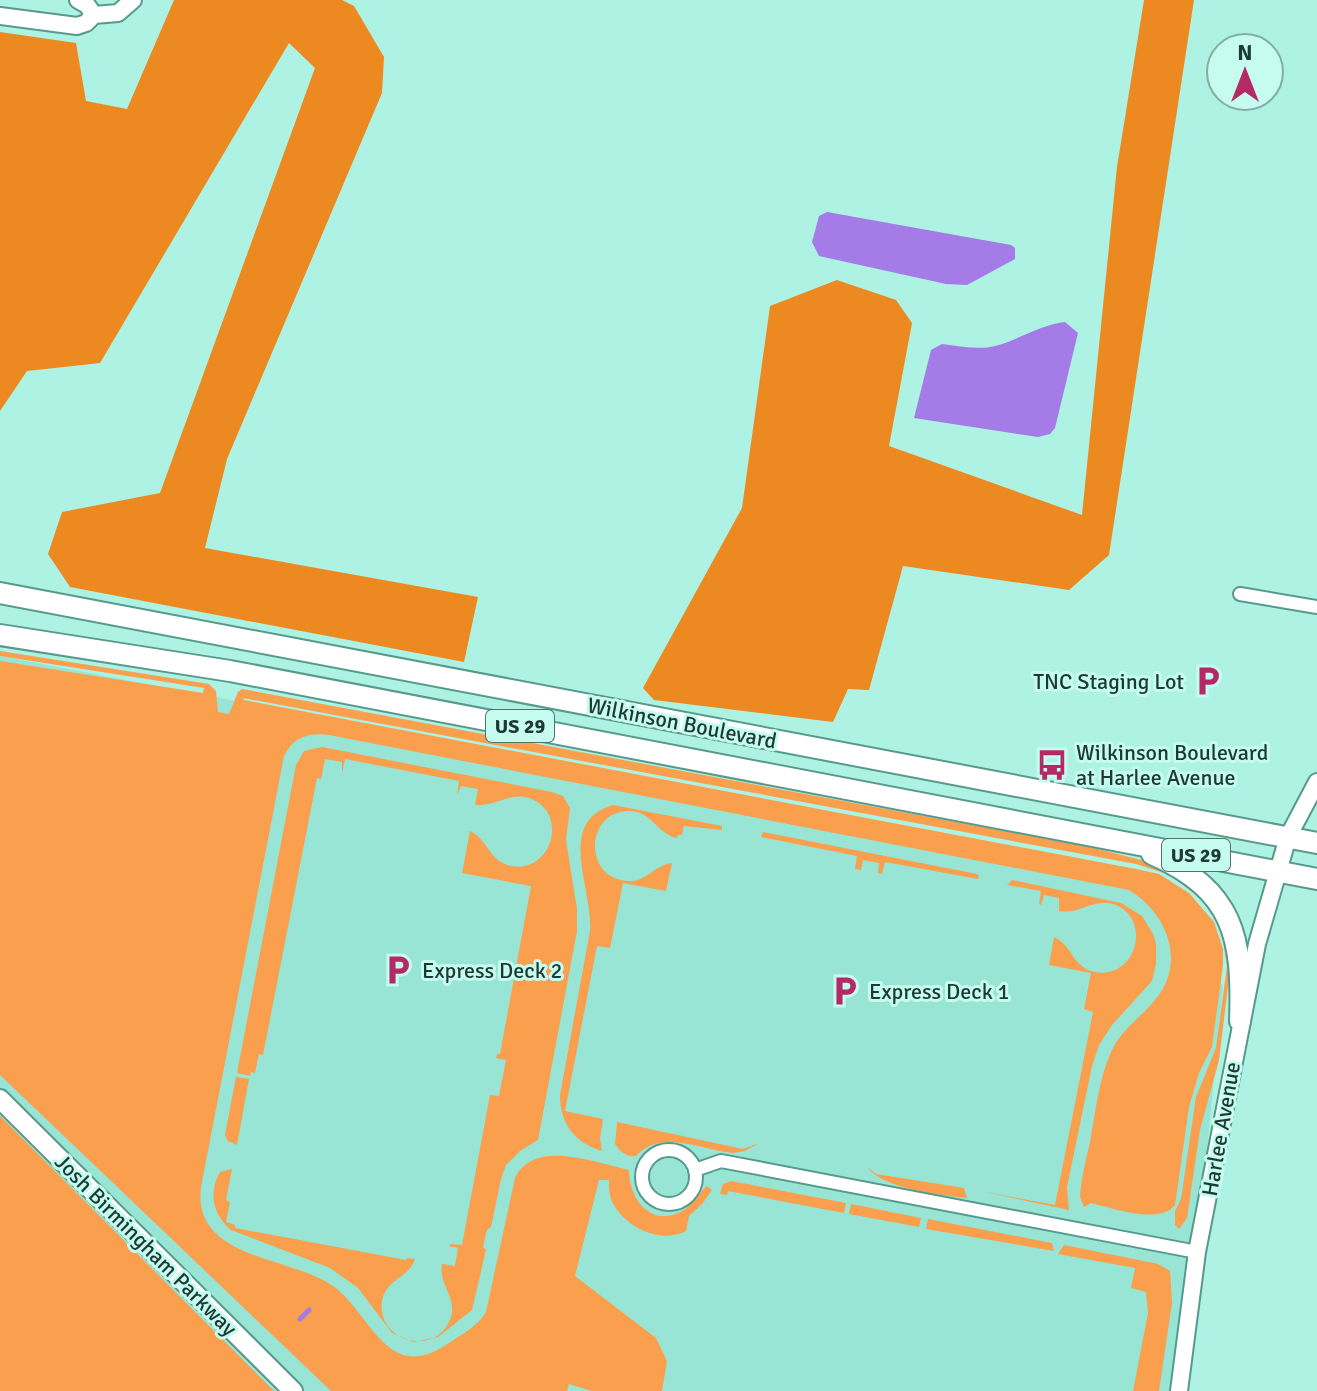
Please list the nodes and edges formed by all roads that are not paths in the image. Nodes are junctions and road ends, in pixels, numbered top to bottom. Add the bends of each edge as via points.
1 (78, 0) edge
2 (133, 0) edge
3 (94, 15) junction
4 (0, 16) edge
5 (0, 593) edge
6 (1240, 594) dead end
7 (1317, 607) edge
8 (0, 635) edge
9 (696, 725) junction
10 (690, 758) junction
11 (1317, 782) edge
12 (1288, 837) junction
13 (1115, 839) junction
14 (1317, 843) edge
15 (1278, 871) junction
16 (1317, 879) edge
17 (1240, 1021) junction
18 (0, 1099) edge
19 (695, 1170) junction
20 (1197, 1252) junction
21 (293, 1391) edge
22 (1179, 1391) edge

1 - 3 street
2 - 3 street via 118,13
3 - 4 street via 77,26
5 - 9 main road, Wilkinson Boulevard / US 29
6 - 7 street
8 - 10 main road, Wilkinson Boulevard / US 29 via 230,671
9 - 10 main road
9 - 12 main road, Wilkinson Boulevard / US 29
10 - 13 main road, Wilkinson Boulevard / US 29
11 - 12 street, Harlee Avenue
12 - 14 main road, Wilkinson Boulevard / US 29
12 - 15 street, Harlee Avenue
13 - 15 main road, Wilkinson Boulevard / US 29
13 - 17 main road via 1196,877 1224,910 1237,949
15 - 16 main road, Wilkinson Boulevard / US 29
15 - 17 street, Harlee Avenue
17 - 20 street, Harlee Avenue
18 - 21 main road, Josh Birmingham Parkway
19 - 19 street via 693,1188 672,1204 654,1199 643,1185 647,1160 661,1151 686,1156
19 - 20 street via 721,1161
20 - 22 street, Harlee Avenue

